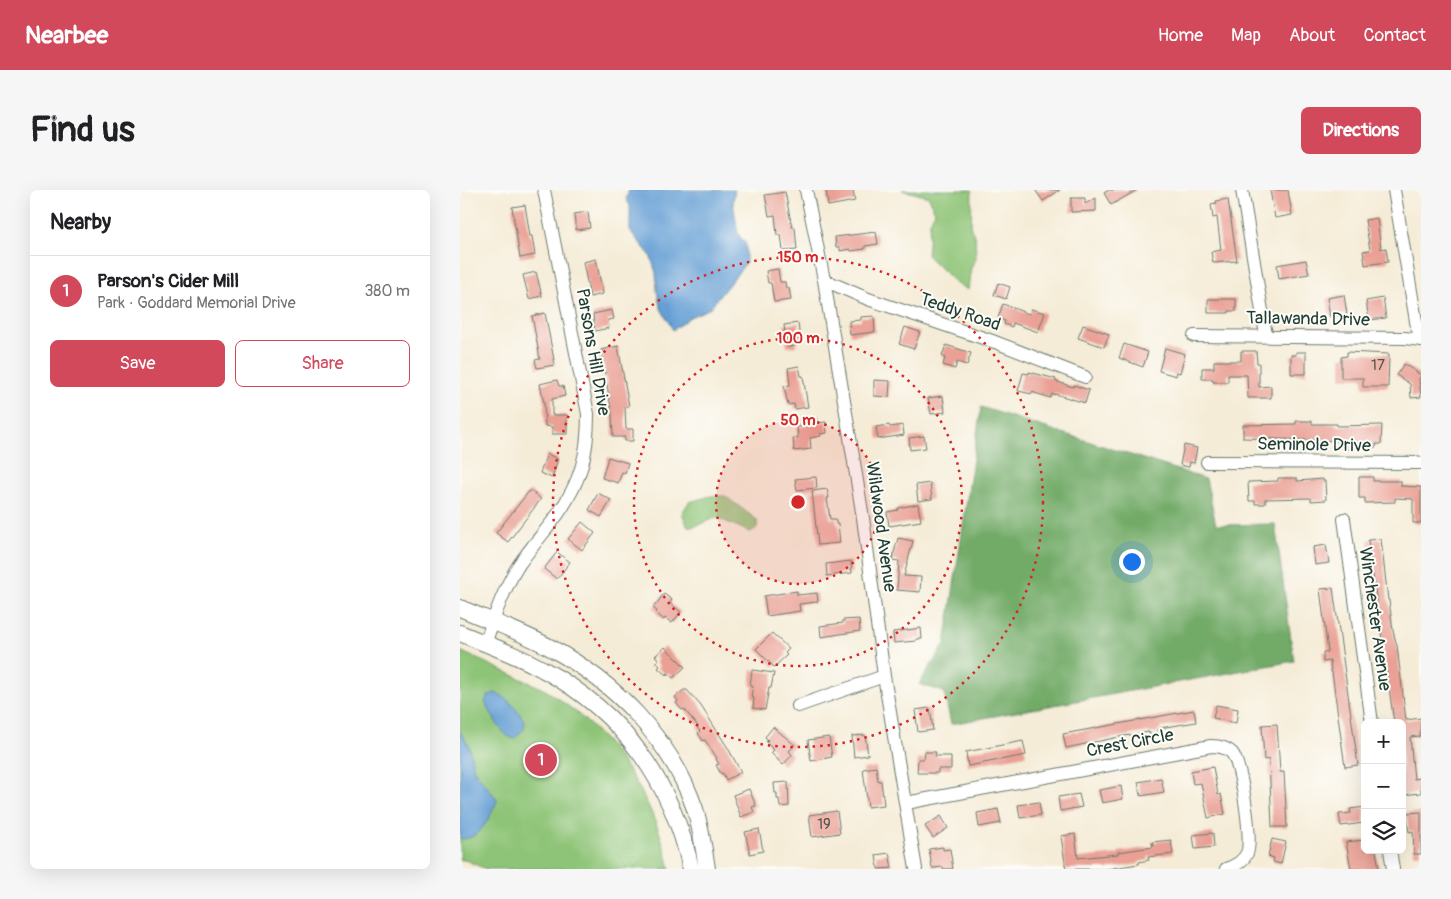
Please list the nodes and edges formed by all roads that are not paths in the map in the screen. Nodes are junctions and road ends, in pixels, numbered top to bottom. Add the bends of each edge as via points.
1 (544, 190) edge
2 (806, 190) edge
3 (1242, 190) edge
4 (1394, 190) edge
5 (824, 280) junction
6 (1266, 335) junction
7 (1194, 336) dead end
8 (1421, 339) edge
9 (1085, 377) dead end
10 (1207, 462) dead end
11 (1421, 463) edge
12 (1344, 519) dead end
13 (460, 608) edge
14 (492, 622) junction
15 (460, 633) edge
16 (485, 644) junction
17 (884, 676) junction
18 (798, 706) dead end
19 (1371, 719) edge
20 (906, 803) junction
21 (1391, 854) edge
22 (691, 869) edge
23 (707, 869) edge
24 (916, 869) edge
25 (1226, 869) edge
26 (1393, 869) edge

1 - 14 street, Parsons Hill Drive via 588,414 587,448 582,468 567,500 517,568
2 - 5 street, Wildwood Avenue
3 - 6 street
4 - 8 street
5 - 9 street, Teddy Road
5 - 17 street, Wildwood Avenue via 863,518
6 - 7 street, Tallawanda Drive
6 - 8 street, Tallawanda Drive
10 - 11 street, Seminole Drive
12 - 19 street, Winchester Avenue
13 - 14 main road
14 - 16 street, Parsons Hill Drive
14 - 23 main road via 551,648 591,674 610,688 643,722 670,758 691,800
15 - 16 main road
16 - 22 main road via 544,670 610,717 648,763 669,801 684,838
17 - 18 street
17 - 20 street, Wildwood Avenue
20 - 24 street, Wildwood Avenue
20 - 25 street, Crest Circle via 1221,746 1233,754 1238,767 1249,835 1245,857
21 - 26 street

